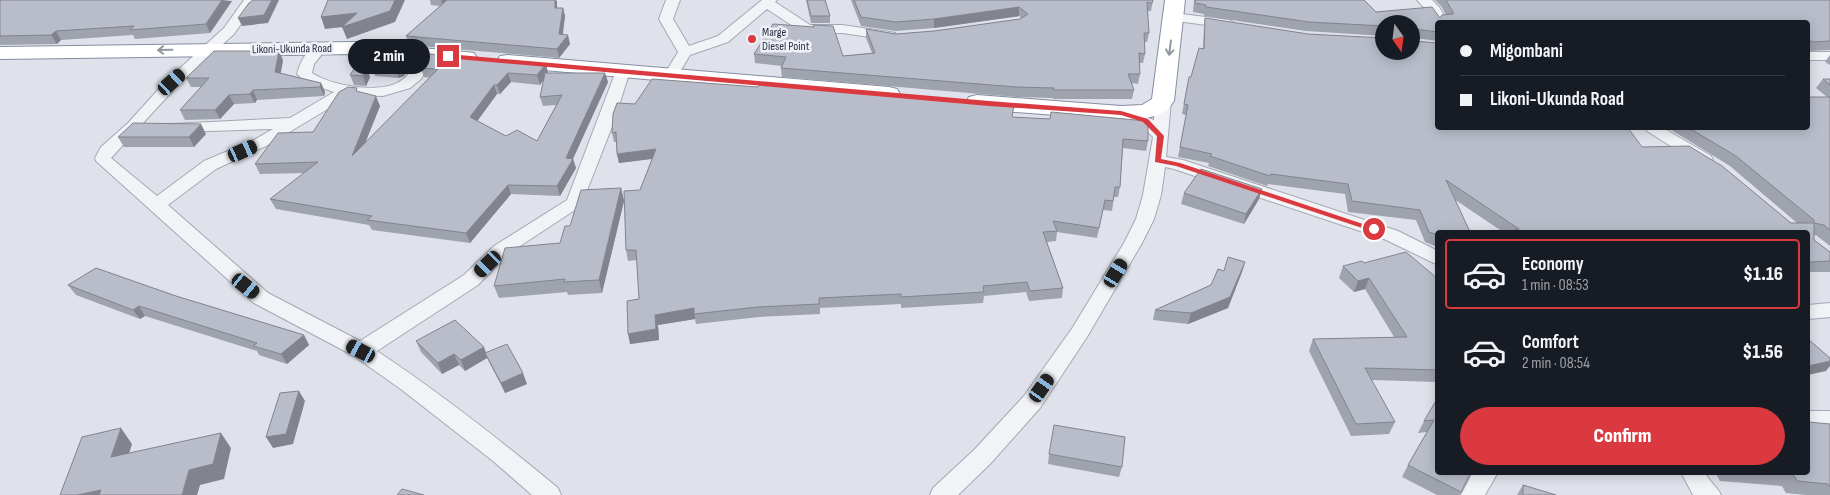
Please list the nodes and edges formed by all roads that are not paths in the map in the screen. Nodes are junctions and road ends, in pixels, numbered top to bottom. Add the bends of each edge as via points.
1 (251, 0) edge
2 (673, 0) edge
3 (1424, 0) edge
4 (768, 2) edge
5 (1174, 8) edge
6 (1440, 20) edge
7 (1244, 26) edge
8 (905, 37) edge
9 (320, 48) junction
10 (208, 50) junction
11 (686, 52) junction
12 (0, 53) edge
13 (429, 55) junction
14 (1810, 56) edge
15 (1830, 56) edge
16 (623, 71) junction
17 (671, 74) junction
18 (348, 90) junction
19 (910, 96) edge
20 (1163, 100) junction
21 (959, 101) edge
22 (1121, 113) junction
23 (294, 122) junction
24 (134, 126) junction
25 (1656, 130) edge
26 (1161, 136) junction
27 (1157, 161) junction
28 (1716, 166) edge
29 (157, 205) junction
30 (1435, 258) edge
31 (1830, 310) edge
32 (1810, 312) edge
33 (361, 351) junction
34 (1810, 420) edge
35 (1830, 420) edge
36 (1484, 475) edge
37 (1694, 475) edge
38 (550, 495) edge
39 (942, 495) edge
40 (1473, 495) edge
41 (1708, 495) edge

1 - 10 street via 229,31
2 - 11 street via 666,19
3 - 6 street
4 - 8 street via 807,30 842,29
4 - 11 street via 722,39
5 - 7 street
5 -> 20 highway
9 - 10 highway, Likoni-Ukunda Road
9 - 13 highway, Likoni-Ukunda Road
9 - 18 street via 307,63 304,74 313,80
10 -> 12 highway, Likoni-Ukunda Road
10 - 24 street via 172,82
11 - 17 street
13 - 16 highway, Likoni-Ukunda Road
13 - 18 street via 414,78 400,88
14 - 15 street
16 - 17 highway, Likoni-Ukunda Road
16 - 33 street via 575,202 501,250 471,280
17 - 19 highway, Likoni-Ukunda Road
18 - 23 street
20 - 22 highway via 1152,110
20 - 26 street
21 - 22 highway
22 - 26 street via 1146,121
23 - 24 street via 209,127
23 - 29 street via 260,143 210,165
24 - 29 street via 103,158
25 - 28 street
26 - 27 street
27 - 30 street via 1177,164 1339,216 1391,235
27 - 39 street via 1152,196 1144,219 1080,332 1032,402
29 - 33 street via 261,298
31 - 32 street
33 - 38 street via 410,384
34 - 35 street
36 - 40 street
37 - 41 street

